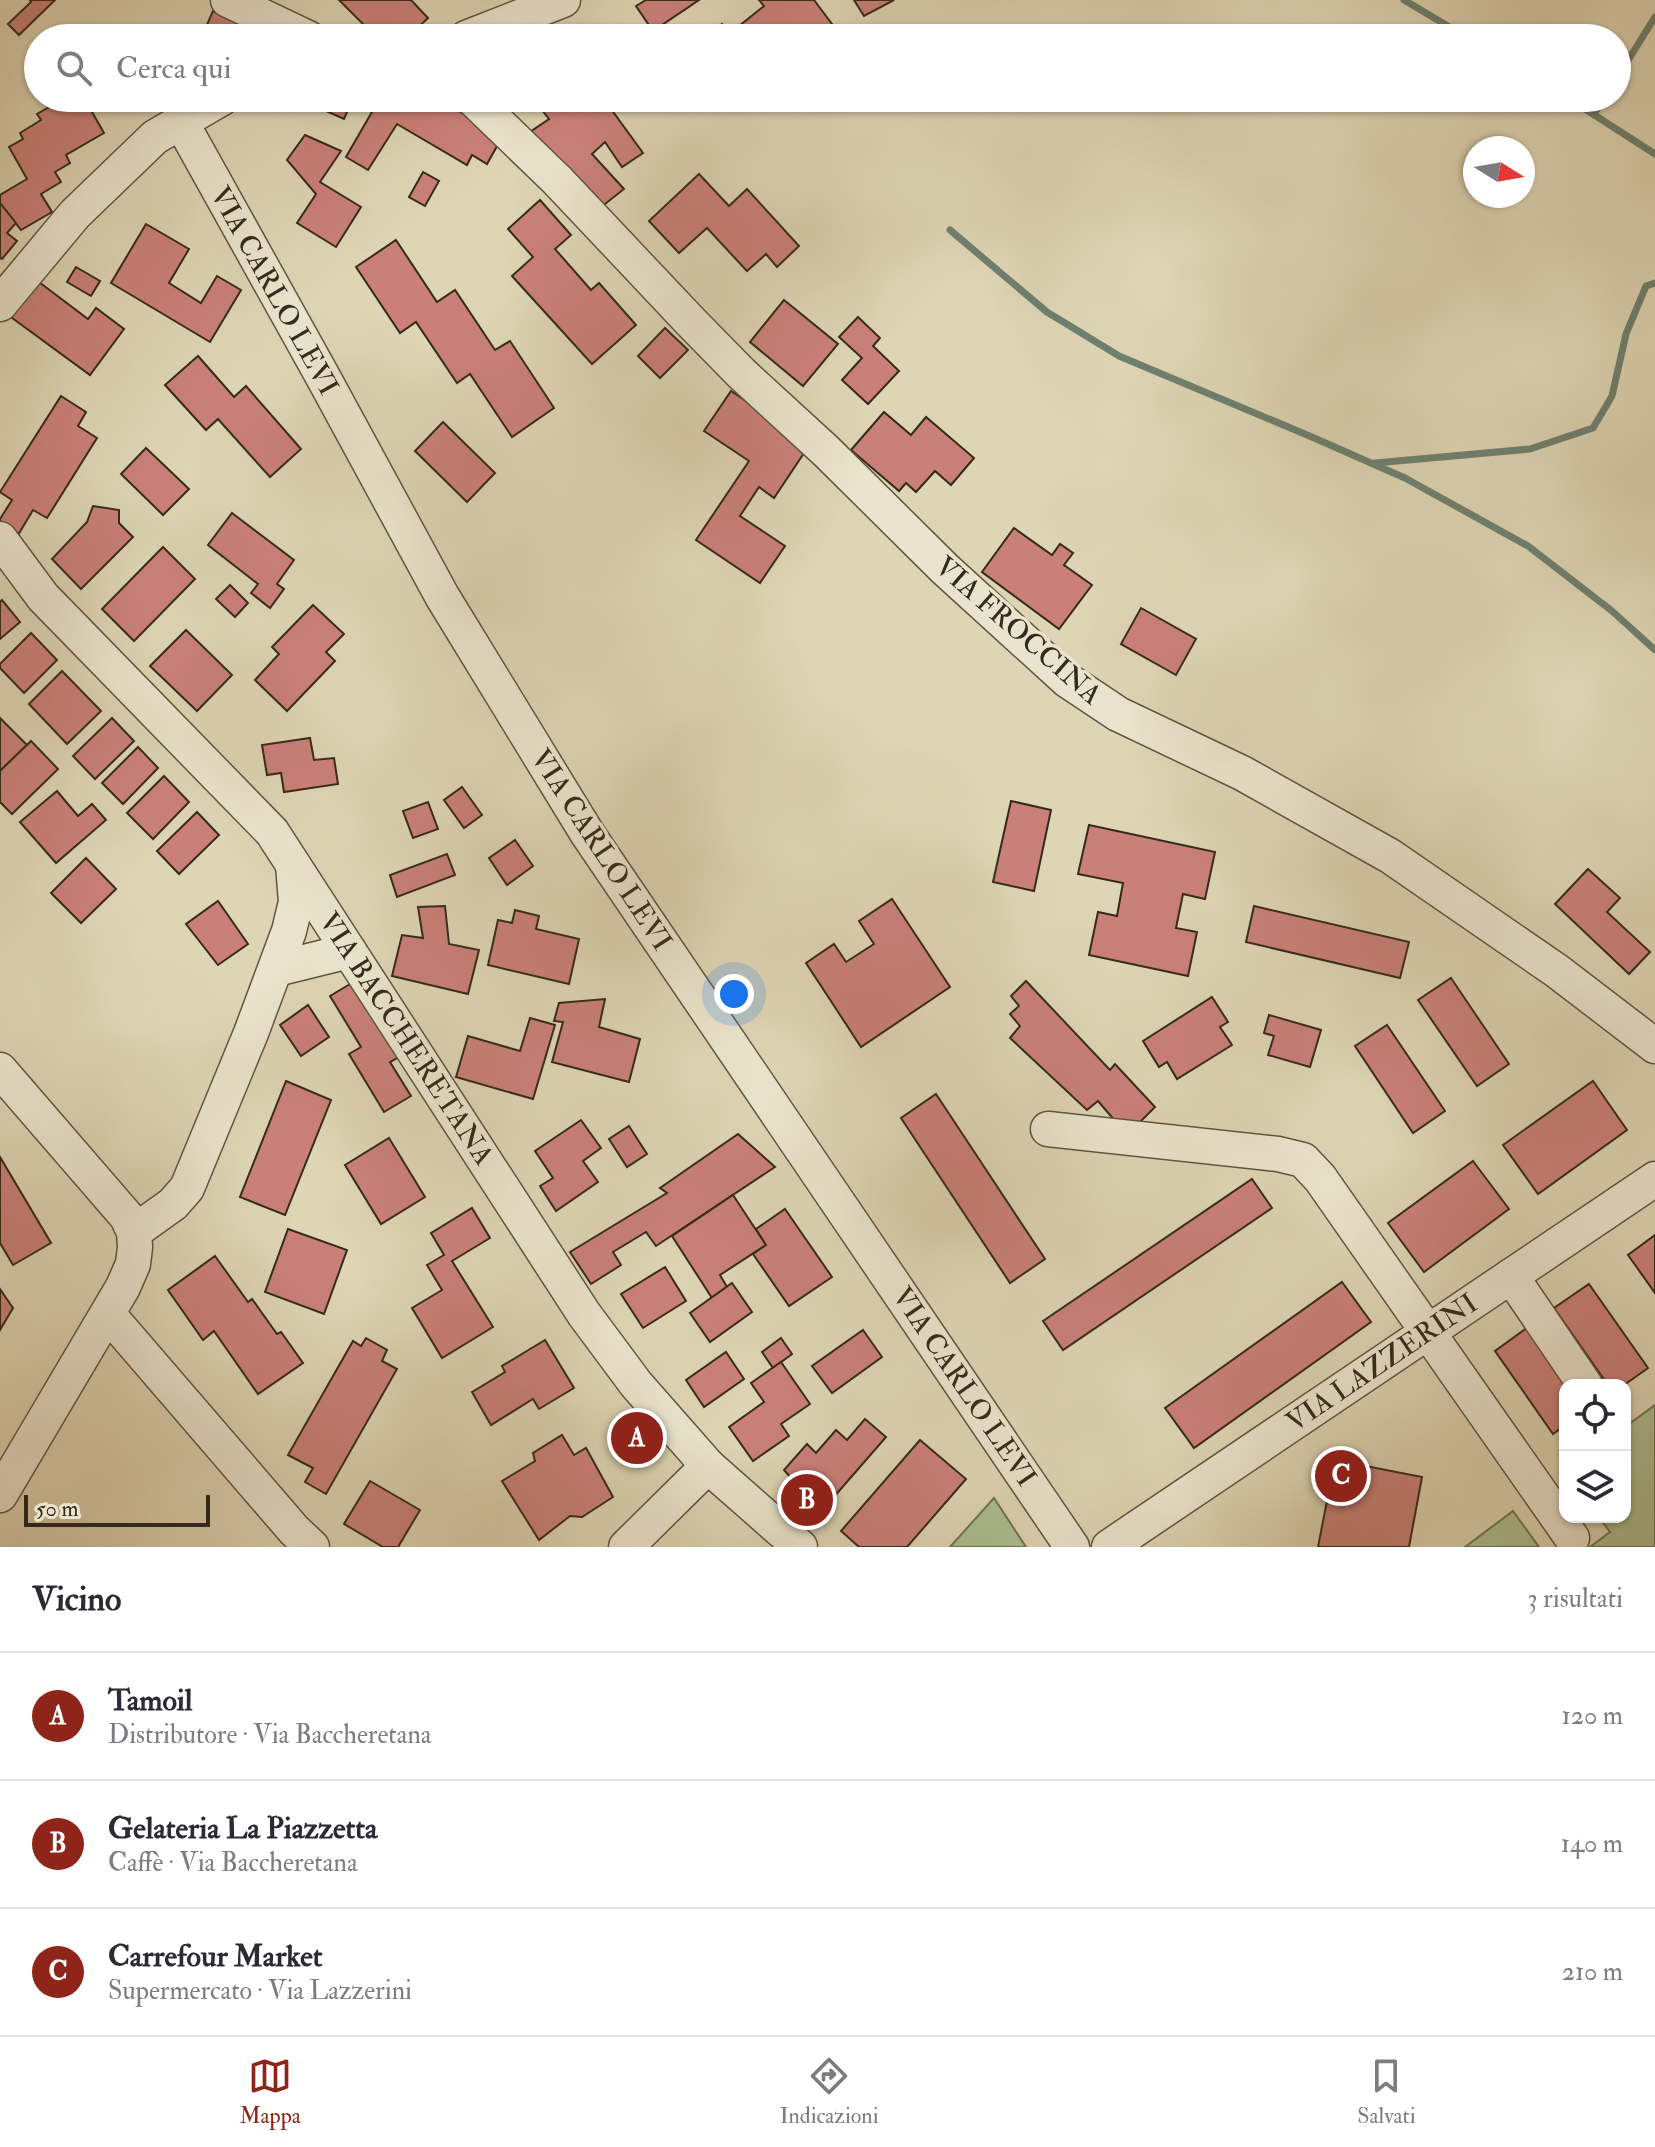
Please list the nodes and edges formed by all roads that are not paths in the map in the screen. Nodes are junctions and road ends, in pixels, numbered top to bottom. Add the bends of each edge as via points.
1 (228, 0) edge
2 (563, 0) edge
3 (279, 24) edge
4 (502, 24) edge
5 (198, 112) edge
6 (487, 112) edge
7 (181, 122) junction
8 (0, 304) edge
9 (0, 539) edge
10 (293, 865) junction
11 (349, 951) junction
12 (276, 969) junction
13 (1655, 1046) edge
14 (0, 1070) edge
15 (1048, 1129) dead end
16 (1653, 1185) edge
17 (135, 1240) junction
18 (1511, 1276) junction
19 (108, 1314) junction
20 (1428, 1331) junction
21 (1581, 1379) edge
22 (708, 1466) junction
23 (0, 1495) edge
24 (1572, 1538) dead end
25 (312, 1547) edge
26 (626, 1547) edge
27 (800, 1547) edge
28 (1072, 1547) edge
29 (1109, 1547) edge

1 - 3 street
2 - 4 street
5 - 7 street
6 - 13 street, VIA FROCCINA via 742,374 1045,661 1118,714 1242,773 1390,856
7 - 8 street via 155,137 75,214
7 - 28 street, VIA CARLO LEVI via 442,596 587,833
9 - 10 street, VIA BACCHERETANA via 43,597 272,832
10 - 11 street, VIA BACCHERETANA
10 - 12 street via 296,902
11 - 12 street
11 - 22 street, VIA BACCHERETANA via 584,1314
12 - 17 street via 187,1188
14 - 17 street via 117,1204
15 - 20 street via 1303,1160
16 - 18 street, VIA LAZZERINI
17 - 19 street via 129,1276
18 - 20 street, VIA LAZZERINI
18 - 21 street
19 - 23 street
19 - 25 street
20 - 24 street
20 - 29 street, VIA LAZZERINI
22 - 26 street
22 - 27 street, VIA BACCHERETANA

